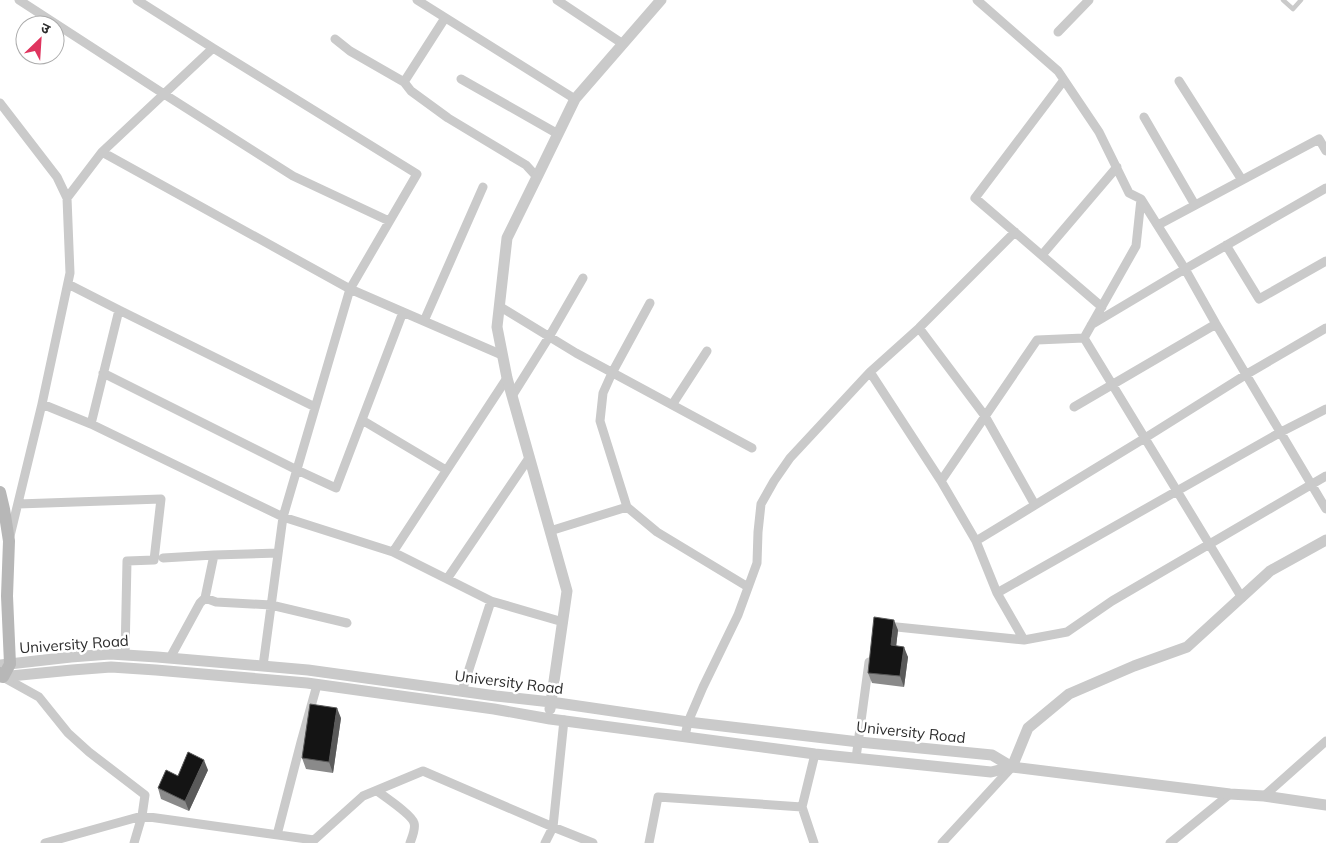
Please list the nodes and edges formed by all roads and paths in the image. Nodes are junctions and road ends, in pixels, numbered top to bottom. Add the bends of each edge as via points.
1 (19, 0) edge
2 (137, 0) edge
3 (416, 0) edge
4 (557, 0) edge
5 (661, 0) edge
6 (1089, 0) edge
7 (1283, 0) edge
8 (1301, 0) edge
9 (981, 1) edge
10 (445, 18) junction
11 (1058, 32) dead end
12 (335, 39) dead end
13 (622, 44) junction
14 (213, 48) junction
15 (461, 79) dead end
16 (1064, 80) junction
17 (1179, 81) dead end
18 (404, 82) junction
19 (164, 94) junction
20 (574, 99) junction
21 (0, 103) edge
22 (1144, 117) dead end
23 (558, 134) junction
24 (1326, 150) edge
25 (102, 152) junction
26 (1116, 167) junction
27 (537, 177) junction
28 (1242, 180) junction
29 (483, 186) dead end
30 (1326, 188) edge
31 (67, 198) junction
32 (1141, 199) junction
33 (1195, 205) junction
34 (389, 221) junction
35 (1158, 225) junction
36 (1015, 232) junction
37 (1226, 245) junction
38 (1042, 255) junction
39 (1326, 261) edge
40 (1185, 269) junction
41 (583, 278) dead end
42 (68, 284) junction
43 (350, 289) junction
44 (650, 303) dead end
45 (499, 306) junction
46 (1102, 307) junction
47 (119, 310) junction
48 (403, 312) junction
49 (424, 321) junction
50 (1216, 324) junction
51 (1091, 326) junction
52 (919, 328) junction
53 (1326, 328) edge
54 (549, 337) junction
55 (1084, 338) junction
56 (707, 351) dead end
57 (502, 355) junction
58 (870, 372) junction
59 (103, 373) junction
60 (612, 373) junction
61 (1246, 374) junction
62 (507, 378) junction
63 (1112, 384) junction
64 (512, 396) junction
65 (42, 404) junction
66 (672, 405) junction
67 (315, 407) junction
68 (1074, 407) dead end
69 (1326, 409) edge
70 (985, 416) junction
71 (362, 420) junction
72 (91, 424) junction
73 (1281, 432) junction
74 (1145, 438) junction
75 (752, 448) dead end
76 (529, 458) junction
77 (297, 470) junction
78 (446, 470) junction
79 (1326, 476) edge
80 (941, 481) junction
81 (1311, 484) junction
82 (1177, 491) junction
83 (0, 492) edge
84 (18, 504) junction
85 (1035, 504) junction
86 (627, 507) junction
87 (1326, 509) edge
88 (283, 516) junction
89 (550, 531) junction
90 (1326, 540) edge
91 (9, 541) junction
92 (976, 541) junction
93 (1209, 544) junction
94 (393, 552) junction
95 (278, 553) junction
96 (214, 555) junction
97 (163, 558) dead end
98 (447, 579) junction
99 (748, 587) junction
100 (998, 592) junction
101 (205, 598) junction
102 (1242, 598) junction
103 (491, 601) junction
104 (271, 605) junction
105 (563, 622) junction
106 (347, 623) dead end
107 (874, 624) edge
108 (1024, 640) junction
109 (870, 654) edge
110 (125, 655) junction
111 (170, 658) junction
112 (263, 666) junction
113 (3, 671) edge
114 (318, 684) junction
115 (462, 691) junction
116 (551, 702) junction
117 (550, 719) junction
118 (564, 720) junction
119 (688, 722) junction
120 (685, 736) junction
121 (1326, 741) edge
122 (859, 742) junction
123 (815, 754) junction
124 (856, 758) junction
125 (1012, 767) junction
126 (377, 791) junction
127 (1230, 794) junction
128 (1264, 796) junction
129 (1326, 805) edge
130 (802, 808) junction
131 (142, 816) junction
132 (553, 827) junction
133 (277, 835) junction
134 (313, 841) edge
135 (45, 843) edge
136 (134, 843) edge
137 (410, 843) edge
138 (545, 843) edge
139 (593, 843) edge
140 (649, 843) edge
141 (814, 843) edge
142 (942, 843) edge
143 (1170, 843) edge

1 - 19 street
2 - 14 street
3 - 10 street
4 - 13 street
5 - 13 street
6 - 11 street
7 - 8 lane via 1293,9
9 - 16 street
10 - 18 street
10 - 20 street
12 - 18 street
13 - 20 street
14 - 19 street
14 - 34 street via 417,174
15 - 23 street
16 - 26 street via 1099,132
16 - 36 street via 975,198
17 - 28 street
18 - 27 street via 411,92 526,165
19 - 25 street
19 - 34 street via 293,176
20 - 23 street
21 - 31 street via 57,177
22 - 33 street
23 - 27 street
24 - 28 street via 1319,138
25 - 31 street
25 - 43 street
26 - 32 street via 1129,193
26 - 38 street
27 - 45 street via 506,238
28 - 33 street
29 - 49 street
30 - 37 street
31 - 42 street
32 - 35 street
32 - 46 street via 1136,246
33 - 35 street
34 - 43 street
35 - 40 street
36 - 38 street
36 - 52 street
37 - 39 street via 1259,299
37 - 40 street
38 - 46 street
40 - 50 street
40 - 51 street
41 - 54 street
42 - 47 street
42 - 65 street
43 - 48 street
43 - 67 street
44 - 60 street
45 - 54 street
45 - 57 street via 497,327
46 - 51 street
47 - 59 street
47 - 67 street
48 - 49 street
48 - 71 street
49 - 57 street
50 - 61 street
50 - 63 street
51 - 55 street
52 - 58 street
52 - 70 street
53 - 61 street
54 - 60 street
54 - 64 street
55 - 63 street
55 - 70 street via 1037,340
56 - 66 street
57 - 62 street
58 - 80 street
58 - 99 street via 790,458 761,504 756,563
59 - 72 street
59 - 77 street
60 - 66 street
60 - 86 street via 604,392 600,421
61 - 73 street
61 - 74 street
62 - 64 street
62 - 78 street
63 - 68 street
63 - 74 street
64 - 76 street
65 - 72 street
65 - 84 street
66 - 75 street
67 - 77 street
69 - 73 street
70 - 80 street
70 - 85 street
71 - 77 street via 336,488
71 - 78 street
72 - 88 street
73 - 81 street
73 - 82 street
74 - 82 street
74 - 85 street
76 - 89 street
76 - 98 street
77 - 88 street
78 - 94 street
79 - 81 street
80 - 92 street
81 - 87 street
81 - 93 street
82 - 93 street
82 - 100 street
83 - 91 main road
84 - 91 street
84 - 110 street via 161,499 154,560 127,561
85 - 92 street
86 - 89 street
86 - 99 street via 657,532
88 - 94 street
88 - 95 street
89 - 105 street via 567,591
90 - 102 street via 1270,571
91 - 113 main road
92 - 100 street
93 - 102 street
93 - 108 street via 1112,601 1067,632
94 - 98 street
95 - 96 street
95 - 104 street
96 - 97 street
96 - 101 street
98 - 103 street
99 - 119 street
100 - 108 street
101 - 104 street via 216,602
101 - 111 street
102 - 125 street via 1187,647 1069,694 1028,728
103 - 105 street
103 - 115 street
104 - 106 street
104 - 112 street
105 - 116 street
107 - 108 street
109 - 122 street
110 - 111 street, University Road
110 - 113 street, University Road via 71,657
111 - 112 street, University Road
112 - 115 street, University Road
113 - 114 street, University Road via 110,668
113 - 131 street via 38,697 68,734 145,795
114 - 117 street, University Road
114 - 133 street
115 - 116 street, University Road
116 - 117 street
116 - 119 street, University Road
117 - 118 street, University Road
118 - 120 street, University Road
118 - 132 street
119 - 120 street
119 - 122 street, University Road
120 - 123 street, University Road
121 - 128 street
122 - 124 street
122 - 125 street, University Road via 992,755
123 - 124 street, University Road
123 - 130 street
124 - 125 street, University Road via 991,772
125 - 127 street, University Road
125 - 142 street
126 - 132 street via 423,771
126 - 134 street via 363,796
126 - 137 street via 410,817 414,824
127 - 128 street, University Road
127 - 143 street
128 - 129 street, University Road
130 - 140 street via 658,796
130 - 141 street
131 - 133 street
131 - 135 street
131 - 136 street
132 - 138 street
132 - 139 street
133 - 134 street

